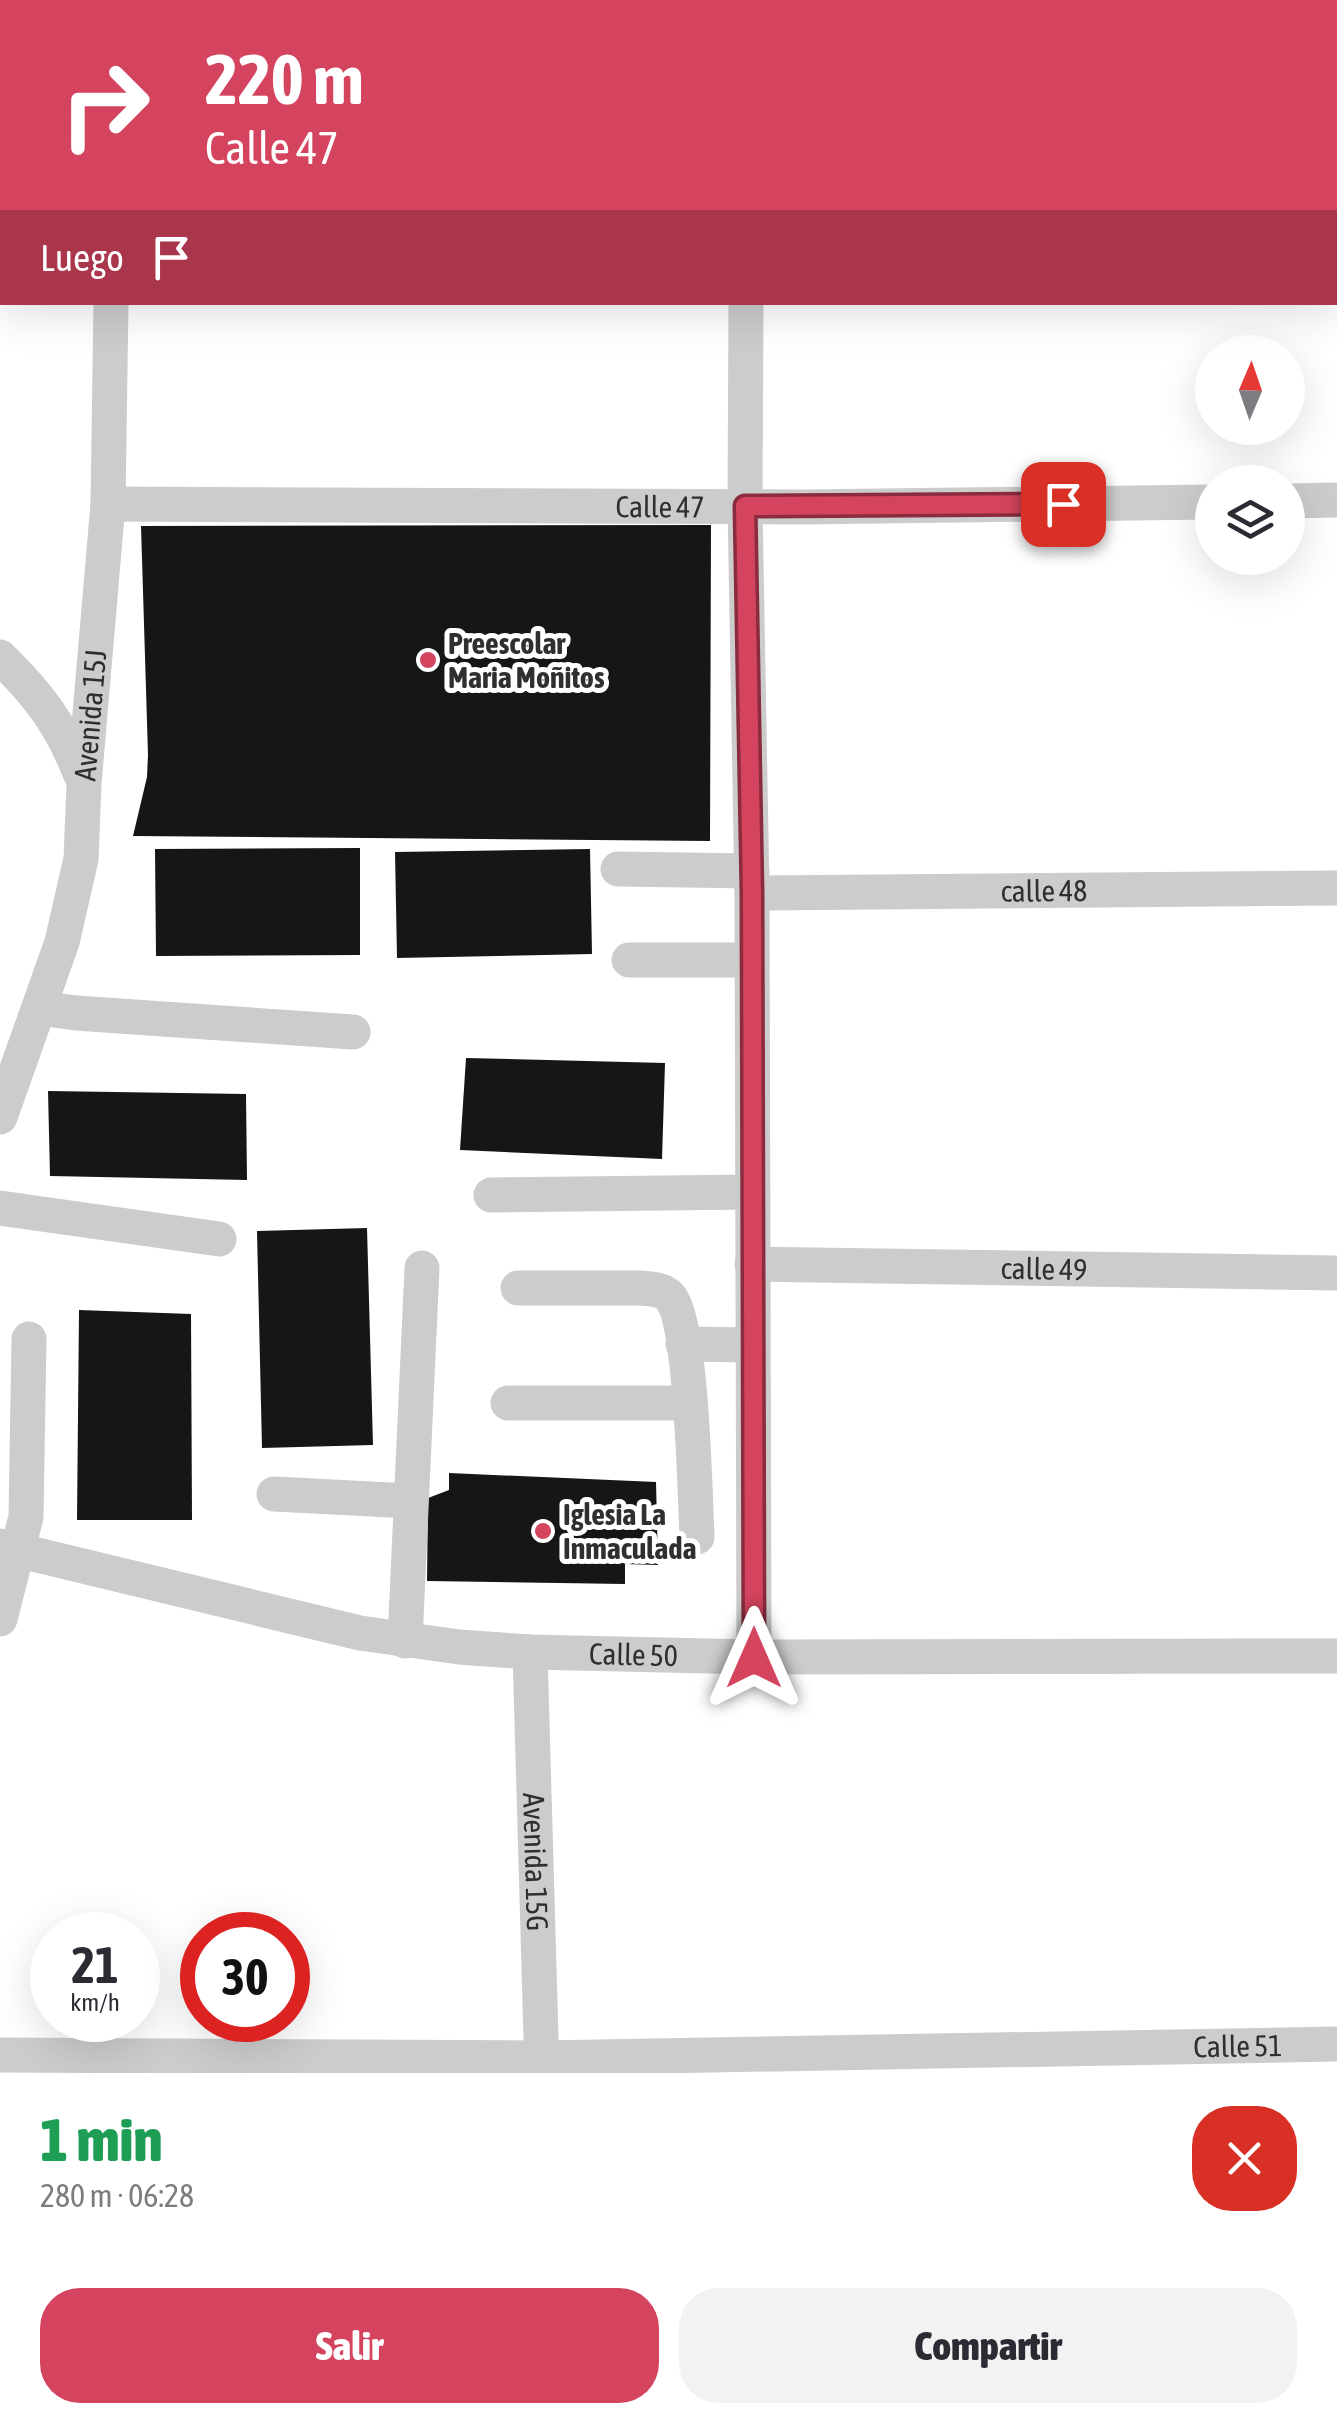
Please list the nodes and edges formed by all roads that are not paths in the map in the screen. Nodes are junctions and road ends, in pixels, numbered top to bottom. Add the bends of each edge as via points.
1 (110, 305) edge
2 (746, 305) edge
3 (1337, 500) edge
4 (1305, 501) edge
5 (1195, 502) edge
6 (108, 504) junction
7 (745, 506) junction
8 (0, 656) edge
9 (84, 784) junction
10 (618, 869) dead end
11 (752, 882) junction
12 (1337, 888) edge
13 (629, 960) dead end
14 (752, 960) junction
15 (40, 1008) junction
16 (353, 1032) dead end
17 (0, 1117) edge
18 (752, 1192) junction
19 (490, 1194) dead end
20 (0, 1208) edge
21 (219, 1239) dead end
22 (752, 1264) junction
23 (422, 1268) dead end
24 (1337, 1272) edge
25 (518, 1288) dead end
26 (29, 1339) dead end
27 (683, 1344) junction
28 (752, 1346) junction
29 (508, 1403) dead end
30 (690, 1403) junction
31 (274, 1494) dead end
32 (410, 1501) junction
33 (697, 1537) dead end
34 (8, 1549) edge
35 (0, 1619) edge
36 (406, 1641) junction
37 (530, 1652) junction
38 (1337, 1656) edge
39 (754, 1658) junction
40 (1337, 2044) edge
41 (0, 2056) edge
42 (542, 2065) edge

1 - 6 street, Avenida 15J
2 - 7 street
3 - 4 street
5 - 7 street, Calle 47
6 - 7 street, Calle 47
6 - 9 street, Avenida 15J
7 - 11 street
8 - 9 street via 64,732
9 - 15 street, Avenida 15J via 81,859
10 - 11 street, calle 48
11 - 12 street, calle 48
11 - 14 street
13 - 14 street
14 - 18 street
15 - 16 street
15 - 17 street, Avenida 15J
18 - 19 street
18 - 22 street
20 - 21 street
22 - 24 street, calle 49
22 - 28 street
23 - 32 street
25 - 27 street via 660,1291 672,1300
26 - 34 street via 26,1517
27 - 28 street
27 - 30 street
28 - 39 street
29 - 30 street
30 - 33 street
31 - 32 street
32 - 36 street
34 - 35 street
34 - 36 street, Calle 50
36 - 37 street, Calle 50
37 - 39 street, Calle 50
37 - 42 street, Avenida 15G
38 - 39 street, Calle 50
40 - 42 street, Calle 51
41 - 42 street, Calle 51

